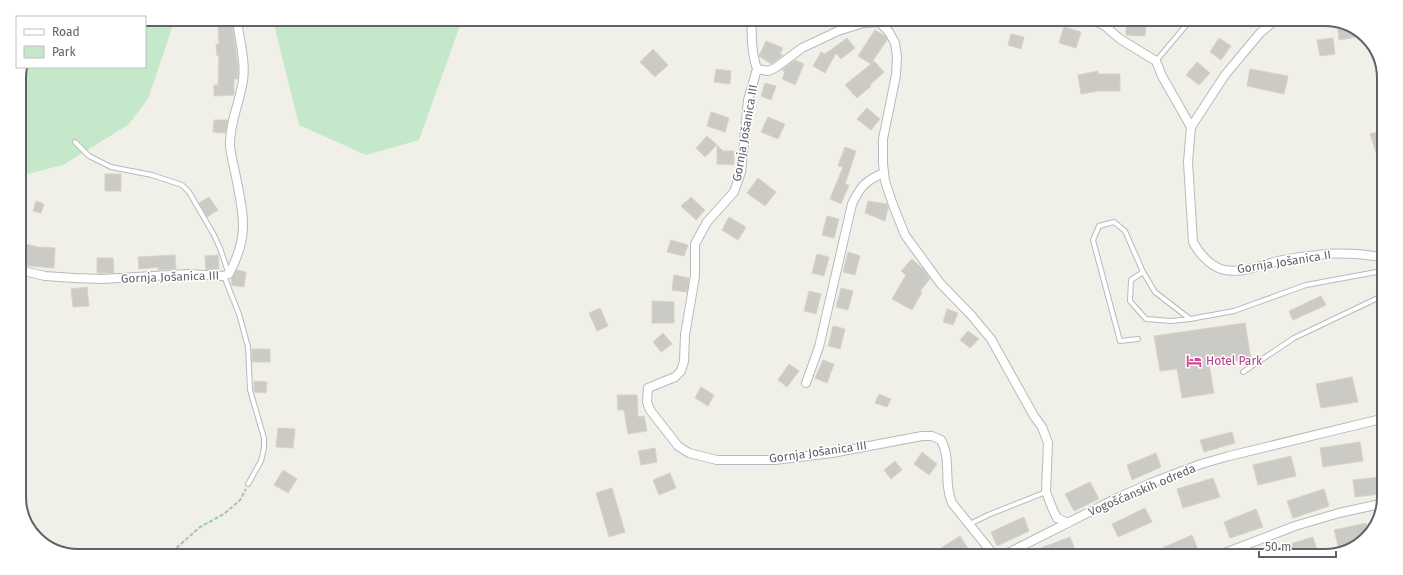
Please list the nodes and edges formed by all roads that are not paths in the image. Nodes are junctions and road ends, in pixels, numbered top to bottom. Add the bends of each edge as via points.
1 (238, 26) edge
2 (752, 26) edge
3 (854, 26) edge
4 (883, 26) edge
5 (1105, 26) edge
6 (1185, 26) edge
7 (1268, 26) edge
8 (1156, 61) junction
9 (757, 69) junction
10 (1191, 127) junction
11 (75, 142) dead end
12 (884, 173) junction
13 (1377, 257) edge
14 (26, 272) edge
15 (1142, 272) junction
16 (1377, 272) edge
17 (226, 275) junction
18 (1377, 298) edge
19 (1190, 319) junction
20 (1138, 339) dead end
21 (1242, 372) dead end
22 (806, 383) dead end
23 (1377, 420) edge
24 (248, 484) road end
25 (1046, 492) junction
26 (1376, 505) edge
27 (1068, 523) junction
28 (970, 524) junction
29 (989, 549) edge
30 (1016, 549) edge
31 (1235, 549) edge

1 - 17 street, Gornja Jošanica III via 243,79 230,137 230,148 242,207 244,232 240,248
2 - 9 street, Gornja Jošanica III
3 - 9 street, Gornja Jošanica III via 802,48 775,68 768,71
4 - 12 street, Gornja Jošanica III via 895,43 897,57 896,75 883,139
5 - 8 street via 1120,39
6 - 8 lane
7 - 10 street, Gornja Jošanica II via 1225,75
8 - 10 street
9 - 28 street, Gornja Jošanica III via 748,100 741,172 734,192 707,222 695,244 695,276 681,371 675,377 648,388 647,402 650,410 678,446 689,453 717,460 775,460 932,436 941,440 947,452 947,483 952,503
10 - 13 street, Gornja Jošanica II via 1188,162 1193,242 1197,251 1209,262 1221,269 1236,270 1331,253
11 - 17 lane via 89,156 111,167 152,175 182,185 189,192 214,235 220,248
12 - 22 street via 867,182 858,191 852,204 819,347
12 - 25 street, Gornja Jošanica III via 905,235 940,283 971,314 991,339 1042,427 1048,443
14 - 17 street, Gornja Jošanica III via 45,276 102,279 188,274
15 - 19 lane via 1155,292
15 - 19 lane via 1131,280 1130,302 1146,319
15 - 20 lane via 1125,231 1114,222 1098,226 1093,240 1120,341
16 - 19 lane via 1306,285 1234,311
17 - 24 lane via 248,347 250,390 264,438 261,461
18 - 21 lane via 1294,338
23 - 27 street, Vogošćanskih odreda via 1201,464 1151,483
25 - 27 street, Gornja Jošanica III via 1057,518
25 - 28 lane
26 - 31 street via 1295,526
27 - 30 street, Vogošćanskih odreda
28 - 29 street, Gornja Jošanica III

